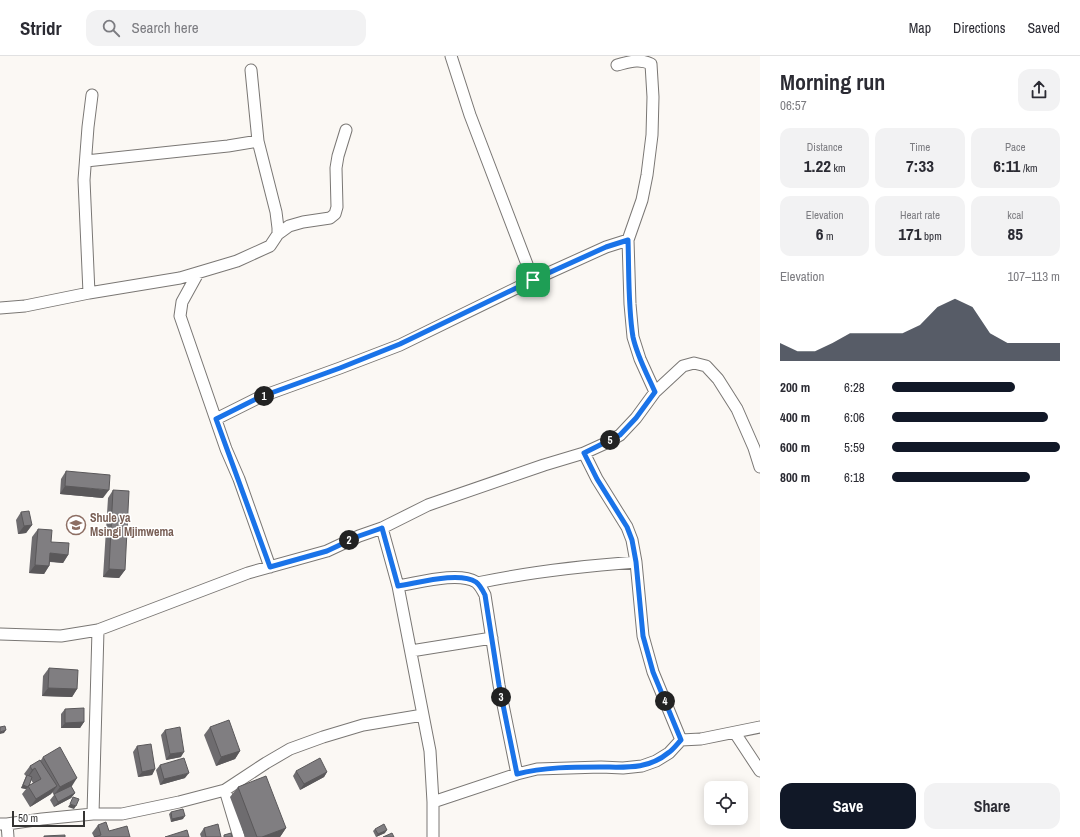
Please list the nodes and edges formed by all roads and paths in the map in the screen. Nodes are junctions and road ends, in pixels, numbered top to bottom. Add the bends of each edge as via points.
1 (452, 56) edge
2 (617, 65) dead end
3 (251, 70) dead end
4 (92, 95) dead end
5 (346, 130) dead end
6 (258, 141) junction
7 (86, 161) junction
8 (278, 234) junction
9 (628, 240) junction
10 (198, 273) junction
11 (533, 280) junction
12 (89, 293) junction
13 (0, 308) edge
14 (655, 392) junction
15 (216, 419) junction
16 (584, 453) junction
17 (760, 467) edge
18 (382, 528) junction
19 (636, 562) junction
20 (270, 567) junction
21 (477, 583) junction
22 (398, 586) junction
23 (98, 630) junction
24 (0, 634) edge
25 (492, 638) junction
26 (411, 651) junction
27 (423, 716) junction
28 (760, 727) edge
29 (735, 732) junction
30 (681, 740) junction
31 (760, 771) edge
32 (517, 774) junction
33 (225, 790) junction
34 (433, 802) junction
35 (93, 814) junction
36 (4, 824) edge
37 (8, 837) edge
38 (239, 837) edge
39 (433, 837) edge

1 - 11 street via 470,115
2 - 9 street via 644,60 651,64 652,135 647,175 642,200
3 - 6 street
4 - 7 street
5 - 8 street via 336,168 335,214 330,218 290,226
6 - 7 street
6 - 8 street via 276,212
7 - 12 street via 85,208
8 - 10 street via 270,246 257,253
9 - 11 street via 606,247
9 - 14 street via 633,337
10 - 12 street
10 - 15 street via 182,302 180,316
11 - 15 street via 400,344 260,397
12 - 13 street via 25,306
14 - 16 street via 620,435
14 - 17 street via 683,366 694,362 706,366 718,378 737,409
15 - 20 street
16 - 18 street via 544,464 428,505
16 - 19 street via 627,527
18 - 20 street via 327,551
18 - 22 street
19 - 21 street via 538,572
19 - 30 street via 643,636 653,672
20 - 23 street
21 - 22 street via 454,578
21 - 25 street via 485,595
22 - 26 street
23 - 24 street via 61,636
23 - 35 street
25 - 26 street
25 - 32 street
26 - 27 street
27 - 33 street via 363,725 290,749
27 - 34 street via 430,751
28 - 29 street
29 - 30 street
29 - 31 street
30 - 32 street via 669,753 642,766 537,769
32 - 34 street
33 - 35 street via 122,814
33 - 38 street
34 - 39 street
35 - 36 street
36 - 37 street

